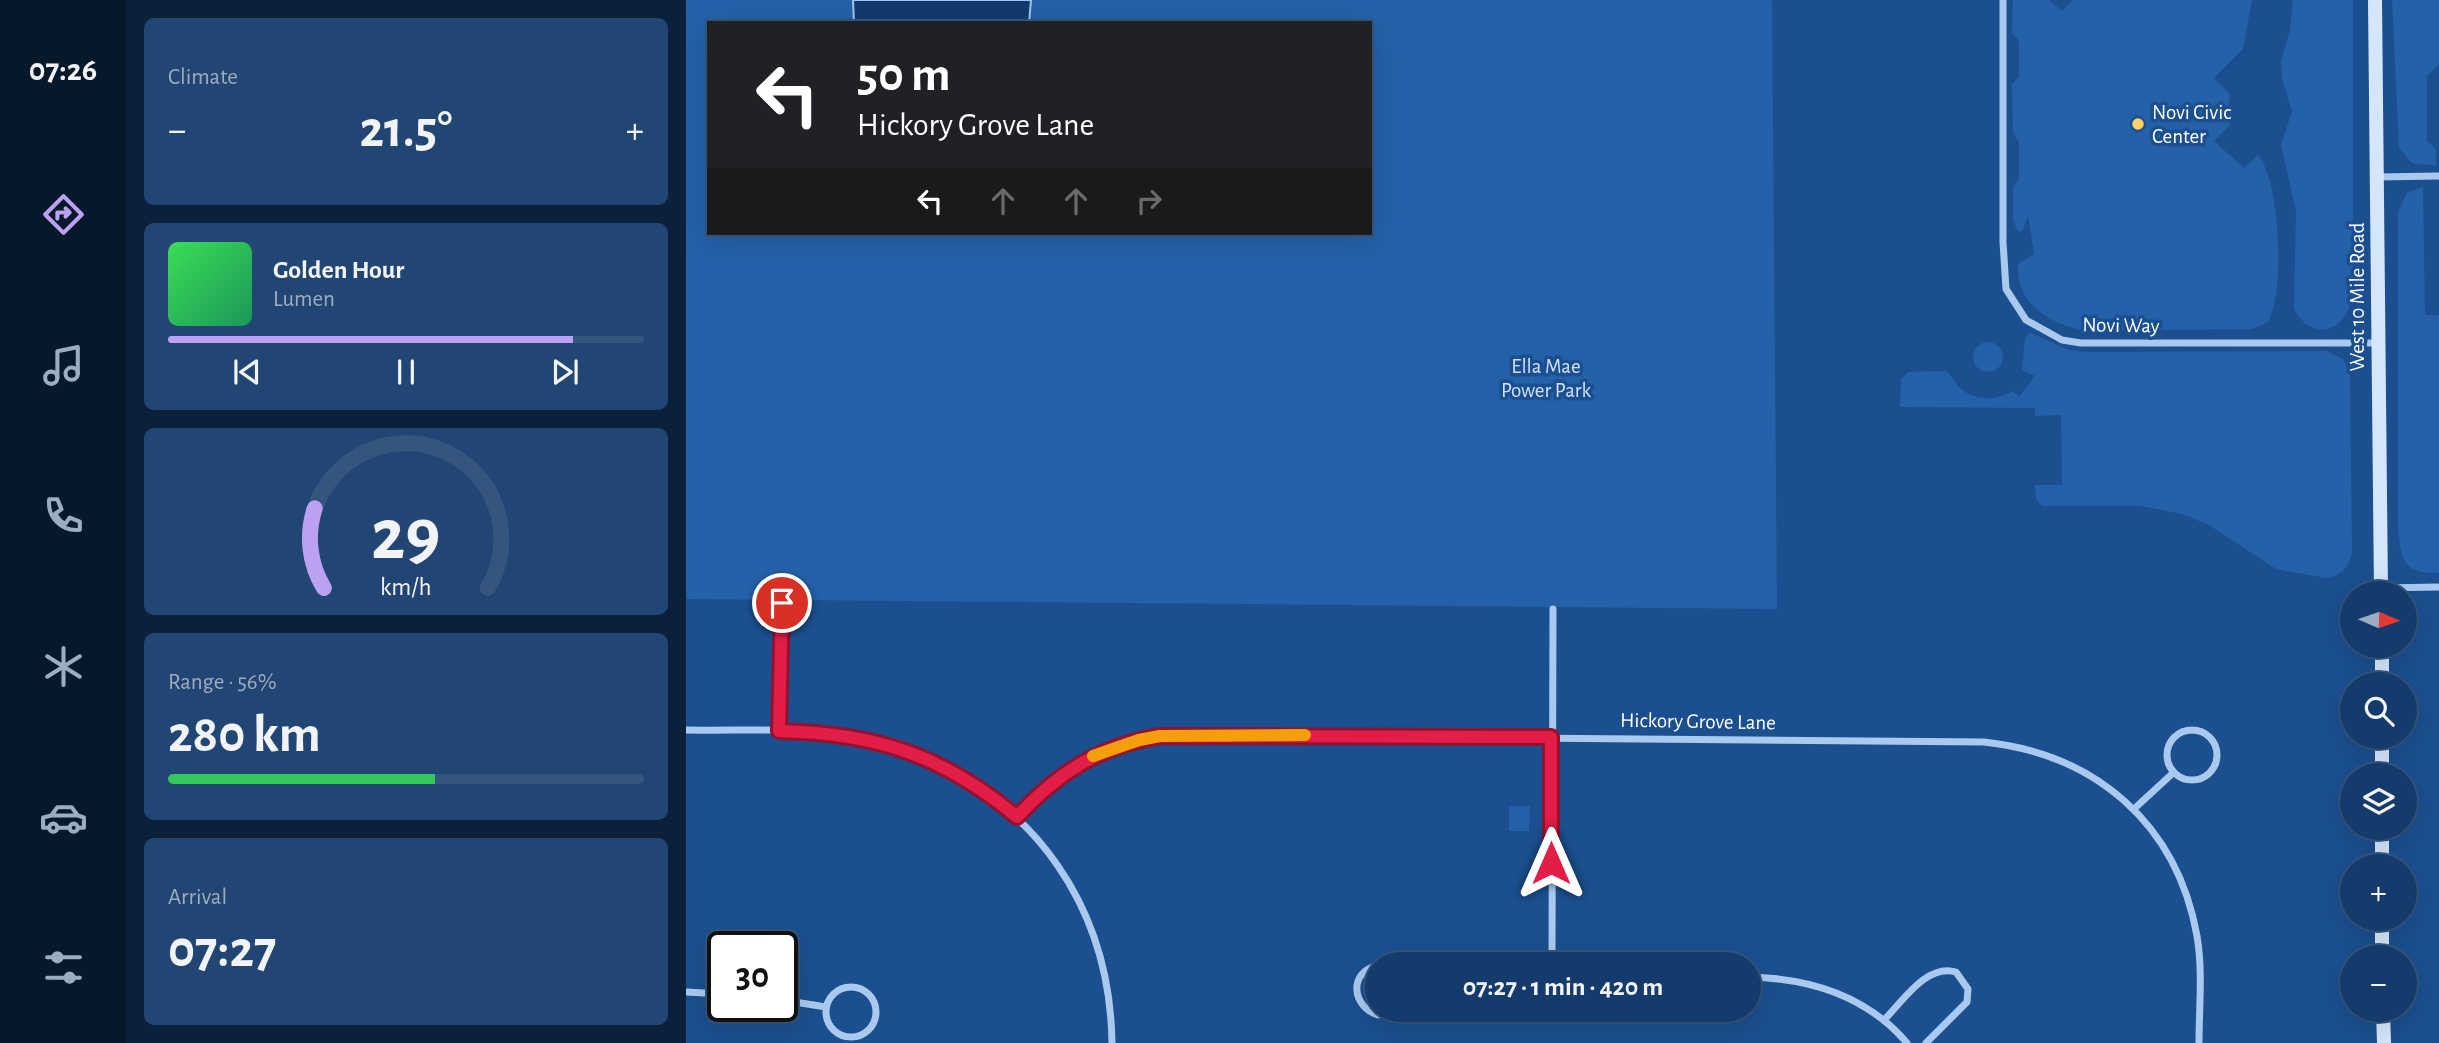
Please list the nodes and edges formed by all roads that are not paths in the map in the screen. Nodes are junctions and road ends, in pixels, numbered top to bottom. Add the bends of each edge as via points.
1 (2003, 0) edge
2 (2375, 0) edge
3 (2439, 176) edge
4 (2377, 177) junction
5 (2379, 343) junction
6 (2380, 581) edge
7 (2439, 587) edge
8 (2417, 588) edge
9 (782, 603) dead end
10 (1553, 609) dead end
11 (686, 730) edge
12 (779, 731) junction
13 (1551, 737) junction
14 (2173, 773) junction
15 (2135, 808) junction
16 (1017, 817) junction
17 (1552, 952) edge
18 (1365, 972) edge
19 (1761, 978) edge
20 (686, 992) edge
21 (707, 993) edge
22 (798, 1003) edge
23 (826, 1007) junction
24 (1365, 1008) edge
25 (1884, 1020) junction
26 (2383, 1022) edge
27 (1112, 1043) edge
28 (1907, 1043) edge
29 (1926, 1043) edge
30 (2199, 1043) edge
31 (2384, 1043) edge

1 - 5 street, Novi Way via 2006,289 2025,320 2062,340 2081,343
2 - 4 main road, West 10 Mile Road
3 - 4 street
4 - 5 main road, West 10 Mile Road
5 - 6 main road, West 10 Mile Road
7 - 8 street
9 - 12 street
10 - 13 street
11 - 12 street
12 - 16 street via 851,735 879,742 947,767
13 - 15 street, Hickory Grove Lane via 2010,744 2085,772
13 - 16 street, Hickory Grove Lane via 1149,738 1079,763 1048,785
13 - 17 street
14 - 14 street via 2196,781 2210,774 2217,760 2215,744 2195,730 2178,734 2167,757
14 - 15 street
15 - 30 street, Hickory Grove Lane via 2176,869 2190,906 2200,960
16 - 27 street via 1055,861 1090,923 1108,997
18 - 24 street via 1356,986
19 - 25 street via 1808,983 1838,992
20 - 21 street
22 - 23 street
23 - 23 street via 834,993 858,988 875,1005 874,1021 864,1034 840,1035 828,1024
25 - 28 street
25 - 29 street via 1932,973 1956,972 1968,989 1967,1002
26 - 31 main road

